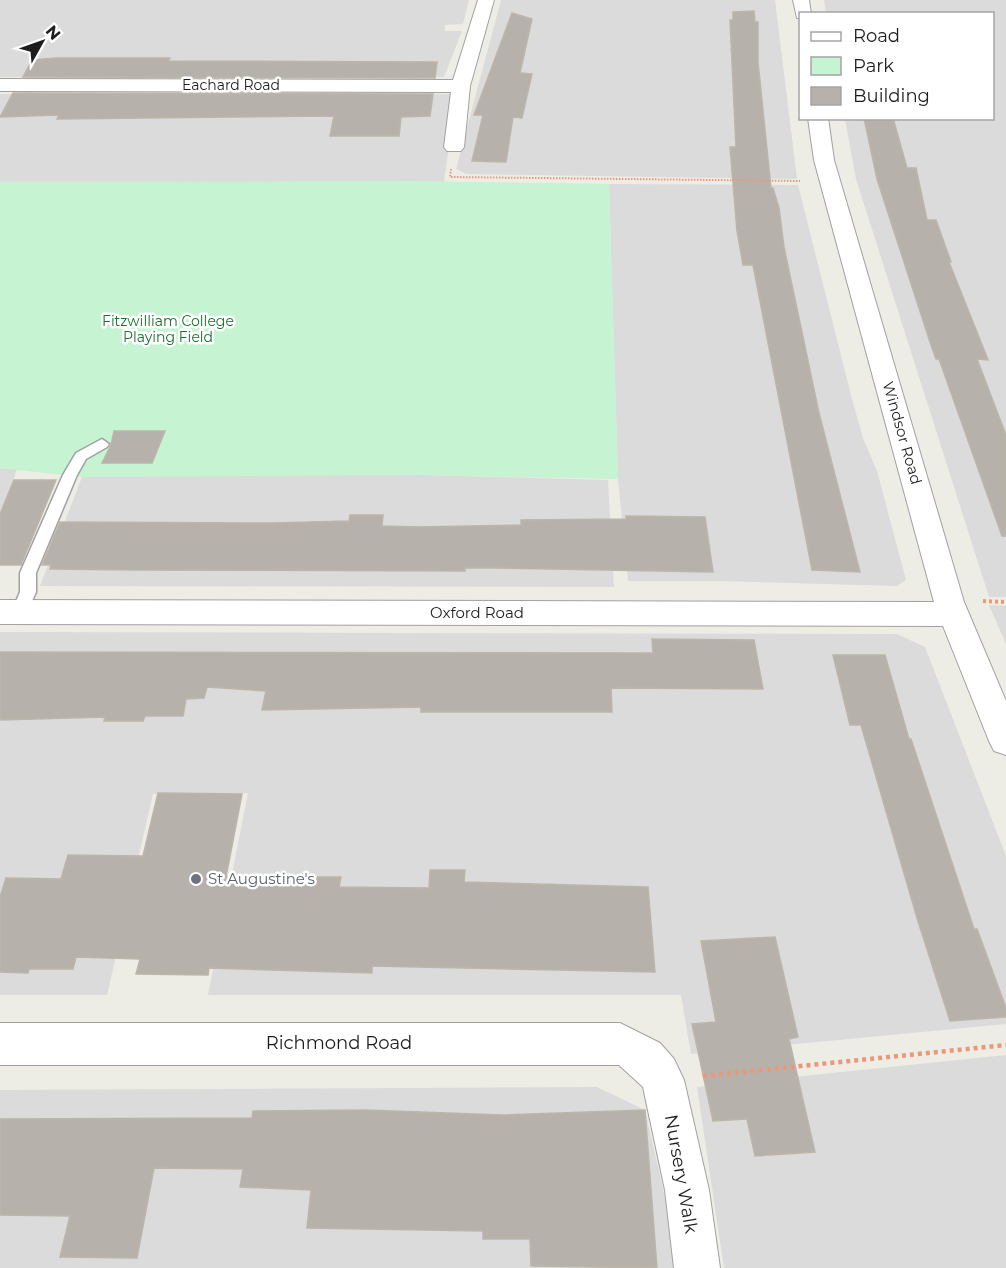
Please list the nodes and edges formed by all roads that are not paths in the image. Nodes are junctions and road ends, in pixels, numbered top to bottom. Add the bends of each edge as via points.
1 (486, 0) edge
2 (0, 85) edge
3 (461, 86) junction
4 (818, 120) edge
5 (454, 147) road end
6 (102, 444) dead end
7 (10, 612) edge
8 (954, 614) junction
9 (1006, 741) edge
10 (0, 1044) edge
11 (663, 1080) joint
12 (697, 1268) edge

1 - 3 street
2 - 3 street, Eachard Road
3 - 5 street
4 - 8 street, Windsor Road via 824,160
6 - 7 lane via 81,456 70,475 28,573 28,592
7 - 8 street, Oxford Road
8 - 9 street, Windsor Road
10 - 11 street, Richmond Road via 620,1044 635,1049 657,1068
11 - 12 street, Nursery Walk via 687,1190

